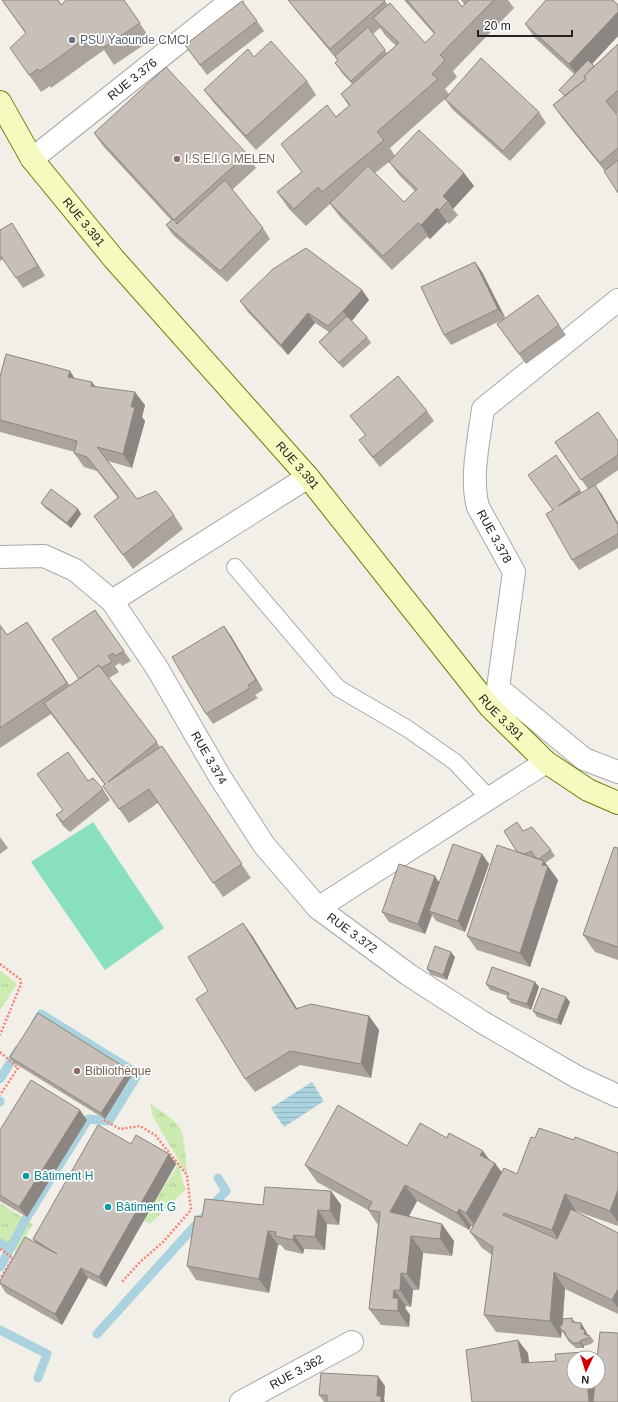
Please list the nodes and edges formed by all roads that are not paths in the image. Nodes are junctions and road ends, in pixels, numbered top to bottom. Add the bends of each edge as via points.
1 (232, 0) edge
2 (0, 102) edge
3 (32, 159) junction
4 (618, 300) edge
5 (308, 477) junction
6 (0, 557) edge
7 (235, 567) dead end
8 (112, 601) junction
9 (546, 762) junction
10 (618, 772) edge
11 (489, 798) junction
12 (618, 803) edge
13 (318, 908) junction
14 (618, 1096) edge
15 (352, 1342) dead end
16 (241, 1402) edge

1 - 3 street, RUE 3.376
2 - 3 main road, RUE 3.391
3 - 5 main road, RUE 3.391 via 114,259
4 - 10 street, RUE 3.378 via 483,409 475,496 478,507 514,572 498,688 584,759
5 - 8 street
5 - 9 main road, RUE 3.391 via 490,707
6 - 8 street, RUE 3.374 via 44,556 75,570
7 - 11 lane via 338,688 455,762
8 - 13 street, RUE 3.374 via 157,668 220,778 264,845
9 - 11 street, RUE 3.372
9 - 12 main road, RUE 3.391 via 588,790
11 - 13 street, RUE 3.372
13 - 14 street, RUE 3.372 via 409,975 482,1022 577,1077
15 - 16 street, RUE 3.362

